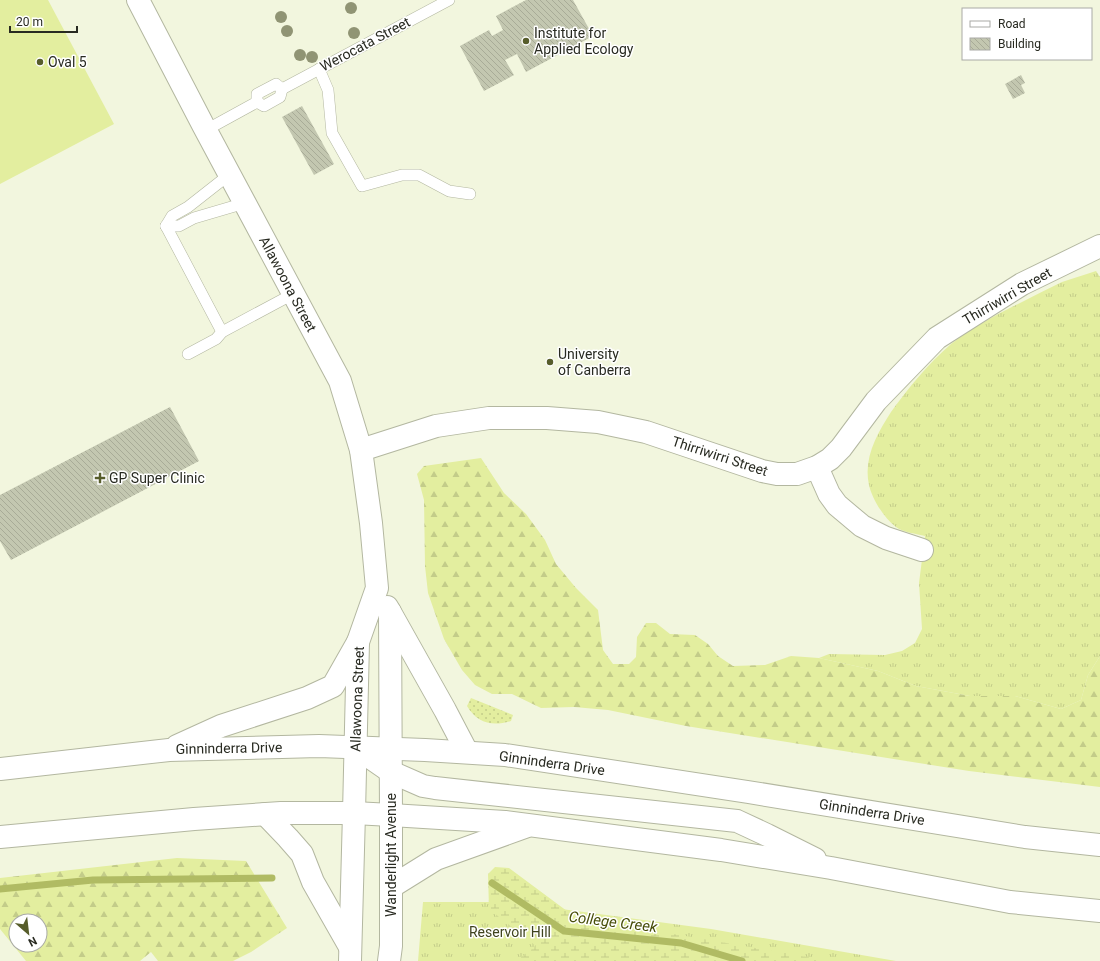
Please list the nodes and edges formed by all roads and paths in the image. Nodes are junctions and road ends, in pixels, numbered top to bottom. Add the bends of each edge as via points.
1 (138, 0) edge
2 (449, 0) edge
3 (319, 69) junction
4 (206, 130) junction
5 (230, 174) junction
6 (470, 194) dead end
7 (245, 203) junction
8 (166, 226) junction
9 (1100, 246) edge
10 (293, 294) junction
11 (222, 332) junction
12 (188, 354) dead end
13 (361, 450) junction
14 (817, 467) junction
15 (922, 550) dead end
16 (377, 588) junction
17 (390, 612) junction
18 (358, 642) junction
19 (355, 747) junction
20 (391, 749) junction
21 (169, 750) junction
22 (467, 752) junction
23 (0, 769) edge
24 (391, 772) junction
25 (354, 813) junction
26 (265, 814) junction
27 (391, 815) junction
28 (530, 825) junction
29 (0, 837) edge
30 (1100, 845) edge
31 (831, 868) junction
32 (391, 887) junction
33 (1100, 911) edge
34 (350, 954) edge
35 (389, 961) edge

1 - 4 main road, Allawoona Street
2 - 3 lane, Werocata Street
3 - 4 lane, Werocata Street via 282,89 280,97 264,106 257,102
3 - 6 lane via 328,90 332,133 362,186 402,175 419,175 450,192
4 - 5 main road, Allawoona Street
5 - 7 main road, Allawoona Street
5 - 8 lane via 188,207 172,216
7 - 8 lane via 194,218 179,226
7 - 10 main road, Allawoona Street
8 - 11 lane
9 - 14 main road, Thirriwirri Street via 1022,284 937,338 876,402 841,448
10 - 11 lane
10 - 13 main road, Allawoona Street via 340,381
11 - 12 lane via 216,339
13 - 14 main road, Thirriwirri Street via 436,426 489,418 547,418 598,422 646,432 777,474 797,474
13 - 16 main road, Allawoona Street
14 - 15 main road via 829,494 862,526 886,538
16 - 17 main road, Allawoona Street
16 - 18 main road, Allawoona Street
17 - 20 main road, Allawoona Street
17 - 22 main road
18 - 19 main road, Allawoona Street
18 - 21 main road via 333,686 308,698 221,726
19 - 20 main road, Ginninderra Drive
19 - 21 main road, Ginninderra Drive
19 - 24 main road
19 - 25 main road, Allawoona Street
20 - 22 main road, Ginninderra Drive
20 - 24 main road, Wanderlight Avenue
21 - 23 main road, Ginninderra Drive
22 - 30 main road, Ginninderra Drive via 505,755 724,788 1025,837
24 - 27 main road, Wanderlight Avenue
24 - 31 main road via 423,786 435,788 737,822
25 - 26 main road
25 - 27 main road
25 - 34 main road
26 - 29 main road
26 - 34 main road via 302,854 313,882
27 - 28 main road
27 - 32 main road, Wanderlight Avenue
28 - 31 main road via 721,850
28 - 32 main road via 436,859
31 - 33 main road via 1010,902
32 - 35 main road, Wanderlight Avenue

